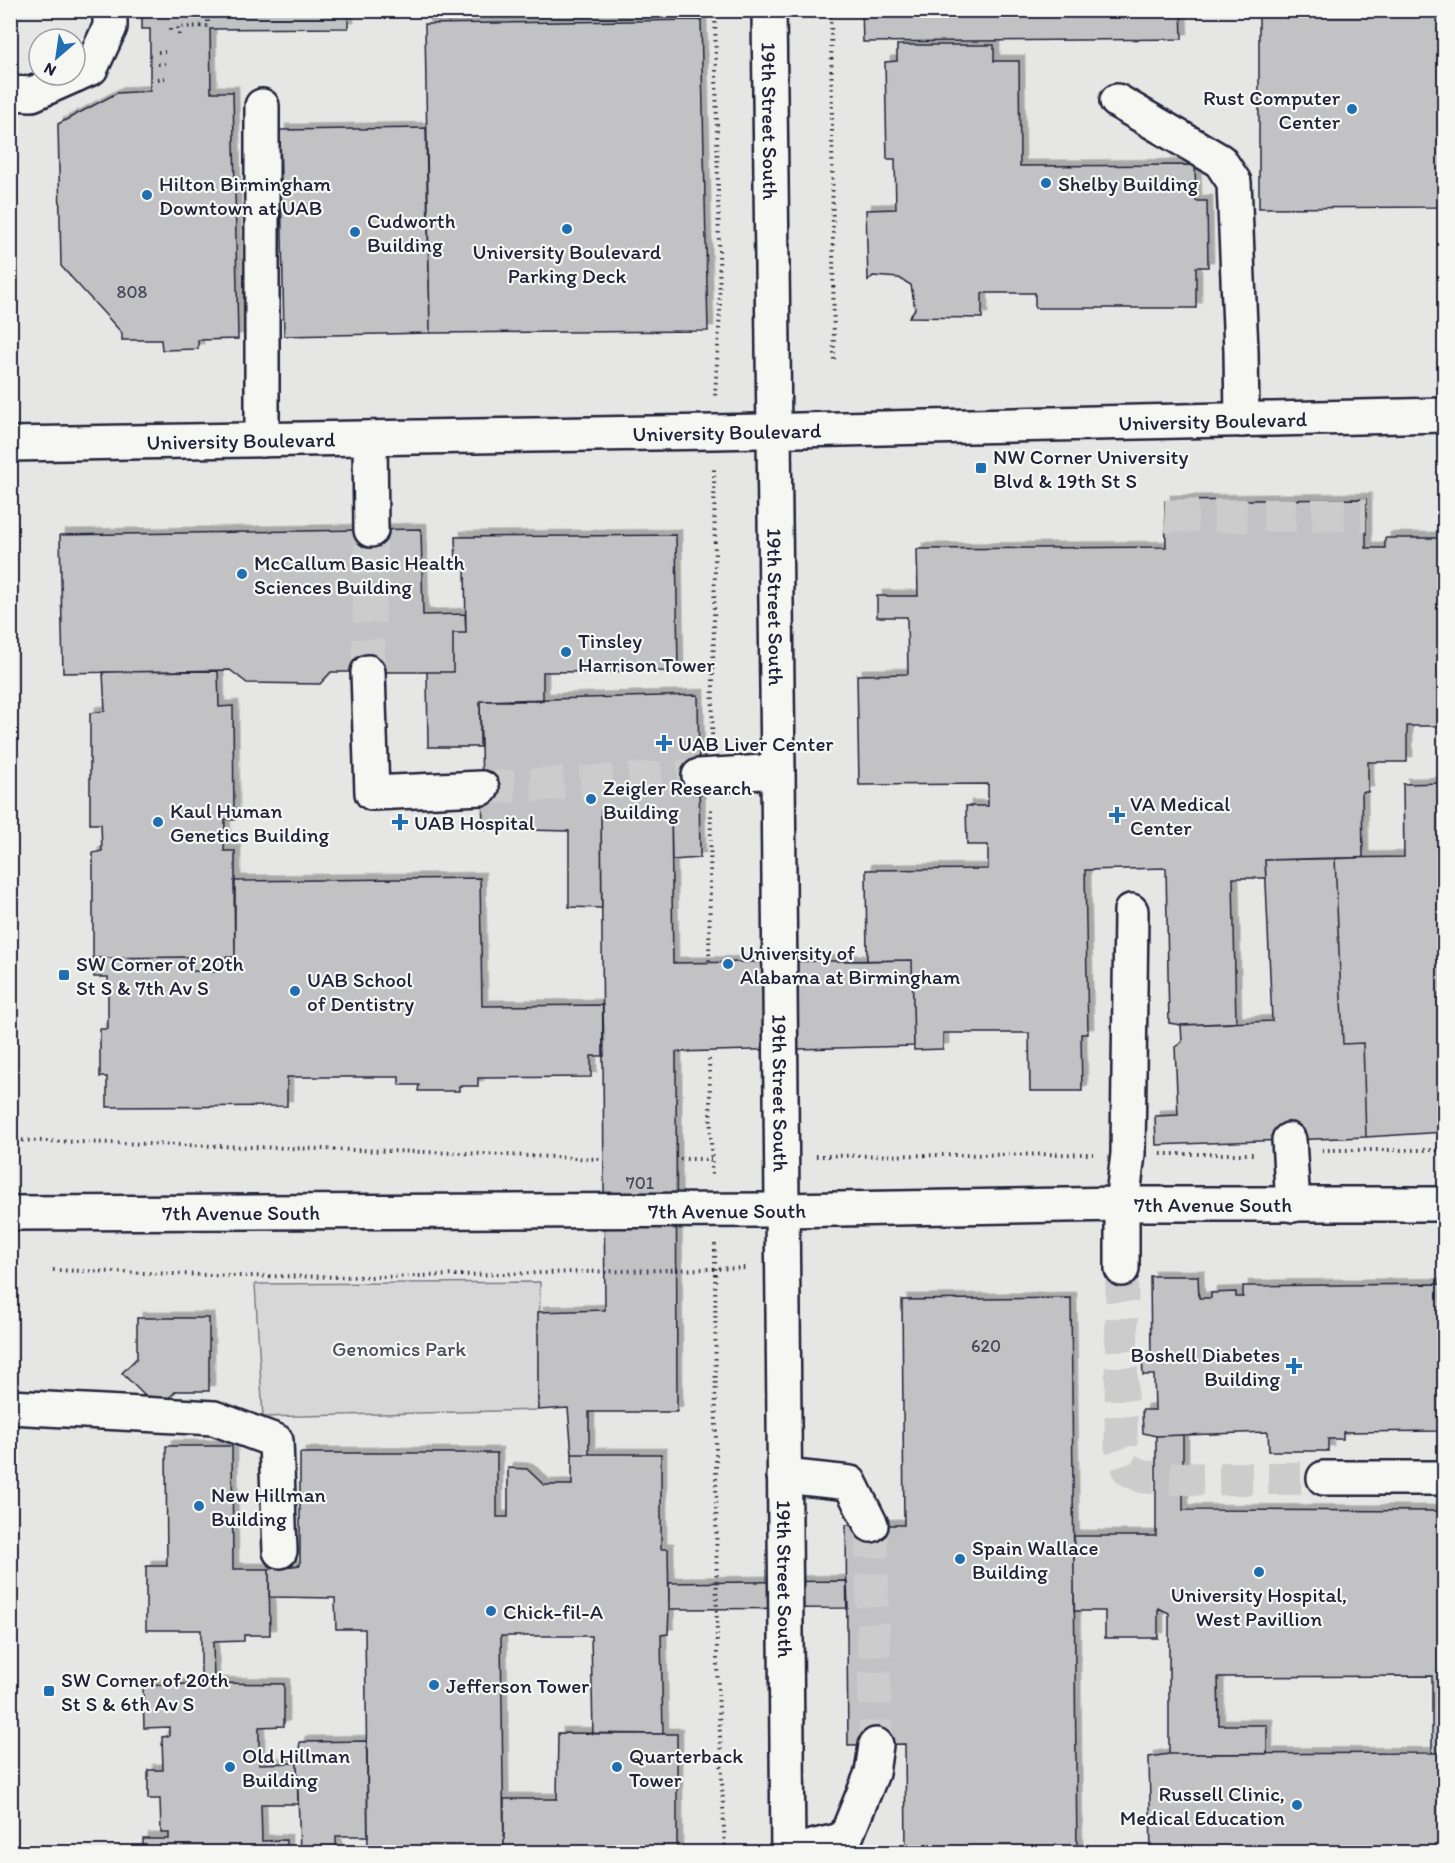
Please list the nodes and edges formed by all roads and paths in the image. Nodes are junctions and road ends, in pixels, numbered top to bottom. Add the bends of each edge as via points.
1 (110, 10) edge
2 (208, 10) edge
3 (715, 10) edge
4 (769, 10) edge
5 (831, 10) edge
6 (179, 35) dead end
7 (158, 52) dead end
8 (165, 52) dead end
9 (158, 64) dead end
10 (165, 64) dead end
11 (87, 70) edge
12 (165, 78) dead end
13 (158, 79) dead end
14 (48, 87) edge
15 (10, 93) edge
16 (1117, 101) dead end
17 (262, 106) dead end
18 (834, 360) dead end
19 (1444, 415) edge
20 (1242, 420) junction
21 (774, 430) junction
22 (713, 432) junction
23 (370, 438) junction
24 (262, 440) junction
25 (10, 444) edge
26 (371, 530) tunnel mouth
27 (368, 672) tunnel mouth
28 (778, 771) junction
29 (705, 776) junction
30 (482, 788) tunnel mouth
31 (1131, 911) dead end
32 (709, 961) dead end
33 (710, 1059) dead end
34 (10, 1140) edge
35 (1289, 1140) dead end
36 (600, 1159) dead end
37 (680, 1159) dead end
38 (711, 1159) junction
39 (1122, 1204) junction
40 (1293, 1204) junction
41 (1444, 1204) edge
42 (715, 1210) junction
43 (781, 1210) junction
44 (10, 1213) edge
45 (716, 1268) junction
46 (782, 1268) junction
47 (1122, 1269) tunnel mouth
48 (52, 1270) dead end
49 (10, 1407) edge
50 (784, 1476) junction
51 (1324, 1478) tunnel mouth
52 (1444, 1478) edge
53 (871, 1525) tunnel mouth
54 (279, 1551) dead end
55 (876, 1745) tunnel mouth
56 (725, 1852) edge
57 (789, 1852) edge

1 - 11 street via 110,27
2 - 6 path via 208,26 178,27
3 - 22 path via 720,310
4 - 21 street, 19th Street South
5 - 18 path
7 - 8 path
9 - 10 path
12 - 13 path
14 - 15 street via 32,94
16 - 20 street via 1220,161 1234,182
17 - 24 street
19 - 20 street, University Boulevard
20 - 21 street, University Boulevard
21 - 22 street, University Boulevard
21 - 28 street, 19th Street South
22 - 23 street, University Boulevard
22 - 29 path via 715,564
23 - 24 street, University Boulevard
23 - 26 street
24 - 25 street, University Boulevard
27 - 30 street via 372,793
28 - 29 street
28 - 43 street, 19th Street South
29 - 32 path
31 - 39 street via 1128,1154
33 - 38 path
34 - 36 path
35 - 40 street
37 - 38 path
38 - 42 path
39 - 40 street, 7th Avenue South
39 - 43 street, 7th Avenue South
39 - 47 street
40 - 41 street, 7th Avenue South
42 - 43 street, 7th Avenue South
42 - 44 street, 7th Avenue South
42 - 45 path
43 - 46 street, 19th Street South
45 - 46 path
45 - 48 path via 377,1277
45 - 56 path via 717,1665
46 - 50 street, 19th Street South
49 - 54 street via 214,1418 276,1441
50 - 53 street via 850,1484
50 - 57 street, 19th Street South
51 - 52 street
55 - 57 street via 872,1773 845,1839

